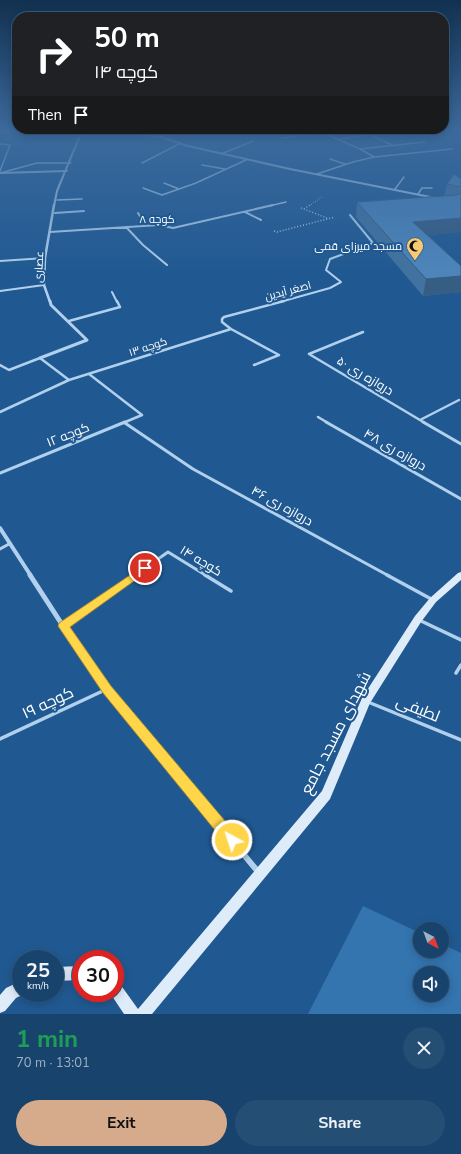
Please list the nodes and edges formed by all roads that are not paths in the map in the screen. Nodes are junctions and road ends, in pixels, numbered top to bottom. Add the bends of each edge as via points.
1 (64, 177) edge
2 (207, 177) edge
3 (334, 177) edge
4 (404, 177) dead end
5 (164, 183) dead end
6 (143, 188) dead end
7 (432, 188) dead end
8 (180, 189) junction
9 (395, 189) junction
10 (418, 194) junction
11 (439, 199) edge
12 (57, 200) junction
13 (82, 200) dead end
14 (286, 202) dead end
15 (84, 212) dead end
16 (245, 212) junction
17 (55, 213) junction
18 (138, 213) dead end
19 (357, 214) edge
20 (261, 220) dead end
21 (146, 226) junction
22 (126, 227) junction
23 (50, 232) junction
24 (45, 258) junction
25 (0, 261) edge
26 (167, 265) dead end
27 (44, 285) junction
28 (0, 292) edge
29 (112, 292) dead end
30 (69, 321) junction
31 (231, 329) junction
32 (363, 332) dead end
33 (40, 358) junction
34 (0, 365) edge
35 (254, 365) dead end
36 (89, 374) junction
37 (70, 380) junction
38 (459, 400) dead end
39 (0, 412) edge
40 (318, 418) dead end
41 (420, 420) junction
42 (125, 423) junction
43 (461, 444) edge
44 (0, 473) edge
45 (461, 499) edge
46 (0, 528) edge
47 (9, 544) junction
48 (0, 549) edge
49 (461, 575) edge
50 (231, 591) dead end
51 (433, 600) junction
52 (418, 619) junction
53 (63, 626) junction
54 (461, 640) edge
55 (461, 665) edge
56 (456, 673) dead end
57 (107, 689) junction
58 (366, 701) junction
59 (0, 740) edge
60 (461, 740) edge
61 (261, 875) junction
62 (12, 992) edge
63 (124, 1002) edge
64 (0, 1006) edge
65 (132, 1014) edge
66 (143, 1014) edge

1 - 12 street, عصاری
2 - 8 lane
3 - 9 street
4 - 9 lane
5 - 8 lane
6 - 8 lane via 162,195
7 - 10 lane via 422,188
9 - 10 street
10 - 11 street
12 - 13 lane
12 - 17 street, عصاری
14 - 16 lane, کوچه ۸
15 - 17 lane
16 - 20 lane
16 - 21 lane, کوچه ۸ via 173,228
17 - 23 street, عصاری
18 - 21 lane
19 - 31 lane, اصغر آیدین via 350,215 373,243 330,259 326,270 342,282 330,288 224,317 222,322
21 - 22 lane, کوچه ۸
22 - 23 lane, کوچه ۸
22 - 26 lane
23 - 24 street, عصاری
24 - 25 lane
24 - 27 street, عصاری
27 - 28 lane
27 - 30 street, عصاری via 51,305
29 - 30 lane via 120,307
30 - 33 street, عصاری via 87,340
31 - 35 lane via 279,355
31 - 36 lane, کوچه ۱۳
32 - 41 lane, دروازه ری ۵۰ via 309,354
33 - 34 lane via 9,370
33 - 37 lane
36 - 37 lane, کوچه ۱۳
36 - 42 lane, کوچه ۱۲ via 142,415
37 - 39 lane, کوچه ۱۳
38 - 41 lane
40 - 45 lane, دروازه ری ۴۸
41 - 43 lane, دروازه ری ۵۰
42 - 44 lane, کوچه ۱۲
42 - 51 lane, دروازه ری ۴۶ via 193,469
46 - 47 street
47 - 48 lane
47 - 53 street
49 - 51 main road, شهدای مسجد جامع
50 - 53 lane, کوچه ۱۴ via 168,552
51 - 52 main road, شهدای مسجد جامع
52 - 54 lane
52 - 58 main road, شهدای مسجد جامع
53 - 57 street
55 - 56 lane
57 - 59 lane, کوچه ۱۹
57 - 61 street
58 - 60 lane, لطیفی
58 - 61 main road, شهدای مسجد جامع via 326,795
61 - 66 main road, شهدای مسجد جامع
62 - 64 main road
63 - 65 main road

